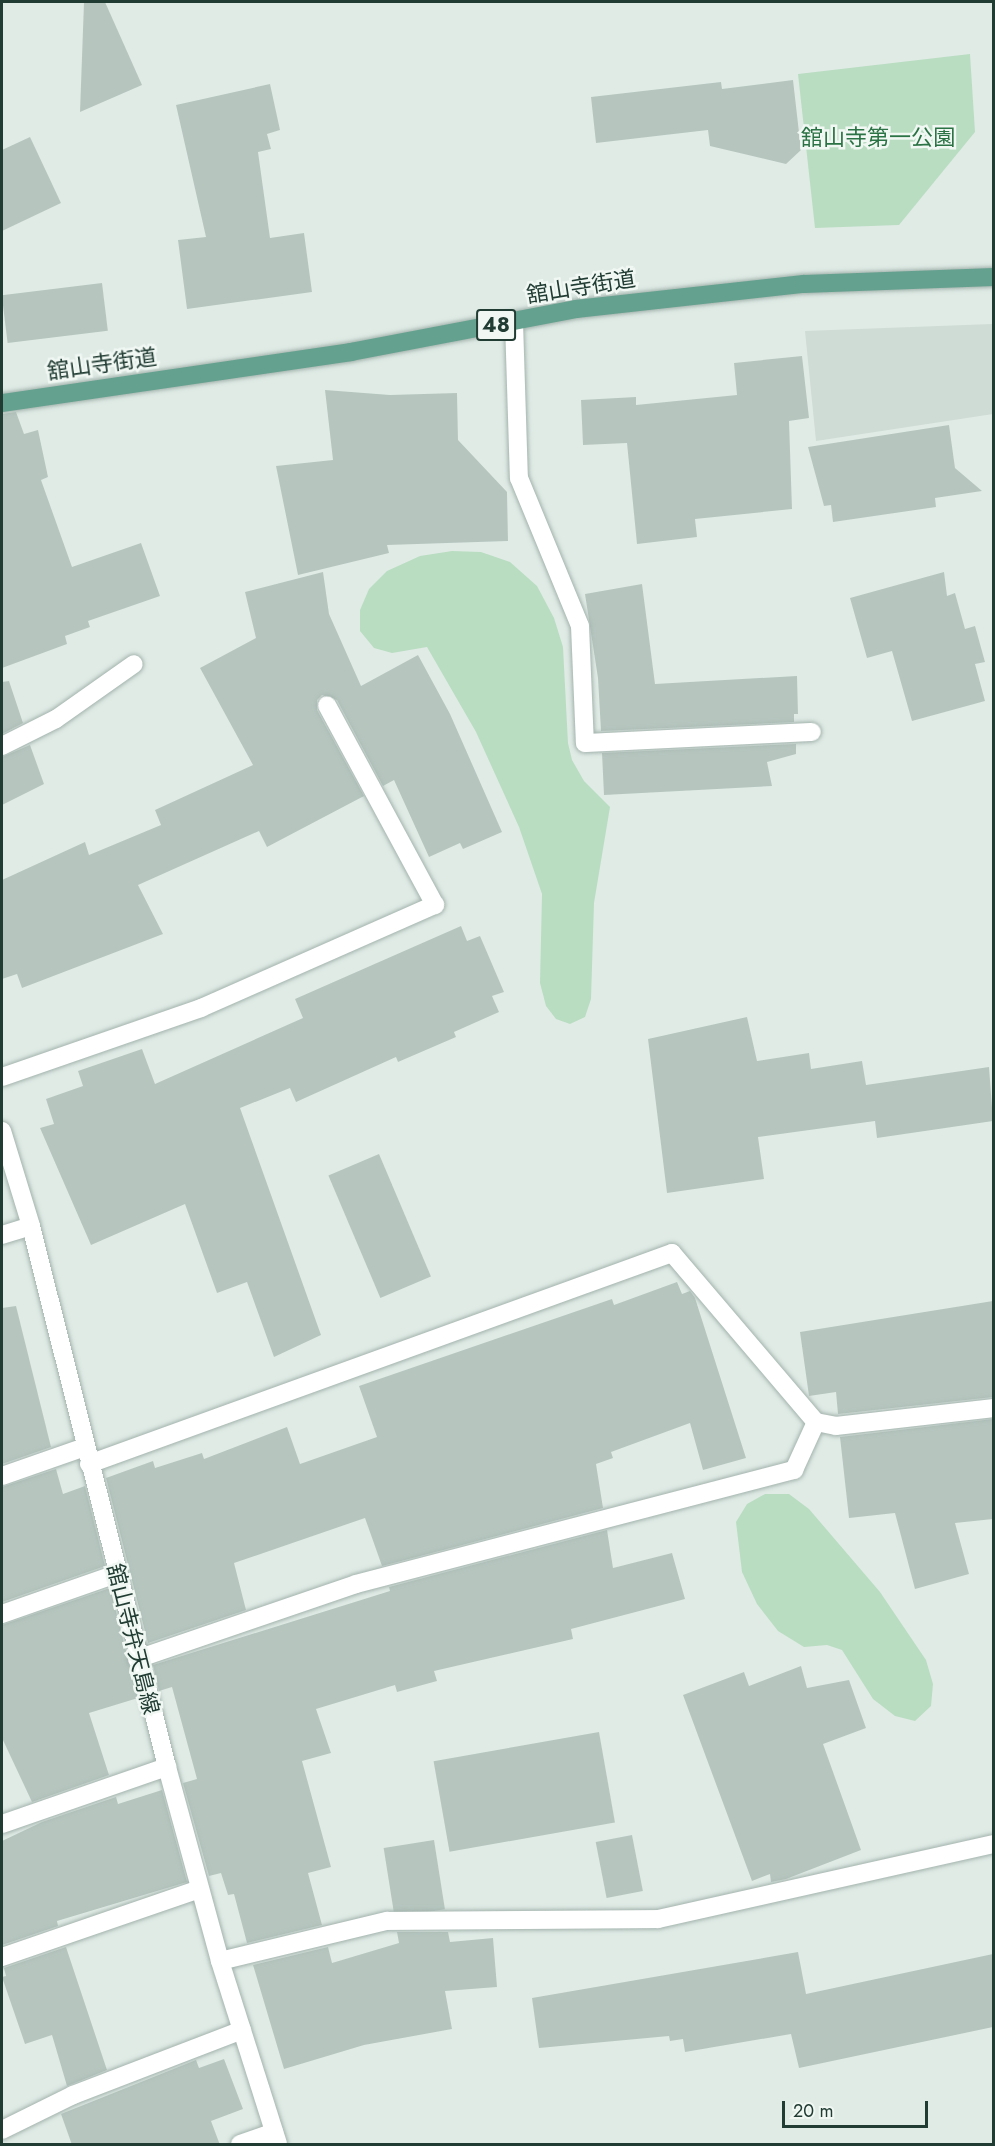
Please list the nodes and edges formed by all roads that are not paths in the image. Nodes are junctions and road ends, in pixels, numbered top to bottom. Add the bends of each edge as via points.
1 (993, 277) edge
2 (514, 322) junction
3 (2, 403) edge
4 (134, 664) dead end
5 (327, 705) dead end
6 (812, 732) dead end
7 (2, 746) edge
8 (2, 1077) edge
9 (2, 1131) edge
10 (31, 1226) junction
11 (2, 1235) edge
12 (993, 1408) edge
13 (816, 1422) junction
14 (87, 1455) junction
15 (2, 1476) edge
16 (116, 1574) junction
17 (2, 1614) edge
18 (137, 1659) junction
19 (167, 1767) junction
20 (2, 1824) edge
21 (993, 1844) edge
22 (200, 1889) junction
23 (2, 1957) edge
24 (220, 1961) junction
25 (242, 2030) junction
26 (2, 2130) edge
27 (276, 2138) edge
28 (240, 2145) edge

1 - 2 main road, 舘山寺街道 / 48 via 804,284 576,309
2 - 3 main road, 舘山寺街道 / 48 via 351,352
2 - 6 street via 519,478 580,626 585,743
4 - 7 street via 56,719
5 - 8 street via 435,905 201,1008
9 - 10 street, 舘山寺弁天島線
10 - 11 street
10 - 14 street, 舘山寺弁天島線
12 - 13 street via 836,1426
13 - 14 street via 672,1252
13 - 18 street via 795,1470 356,1584
14 - 15 street
14 - 16 street, 舘山寺弁天島線
16 - 17 street
16 - 18 street, 舘山寺弁天島線
18 - 19 street, 舘山寺弁天島線
19 - 20 street
19 - 22 street, 舘山寺弁天島線
21 - 24 street via 658,1919 387,1922
22 - 23 street
22 - 24 street, 舘山寺弁天島線
24 - 25 street, 舘山寺弁天島線
25 - 26 street via 73,2095
25 - 27 street, 舘山寺弁天島線
27 - 28 street

